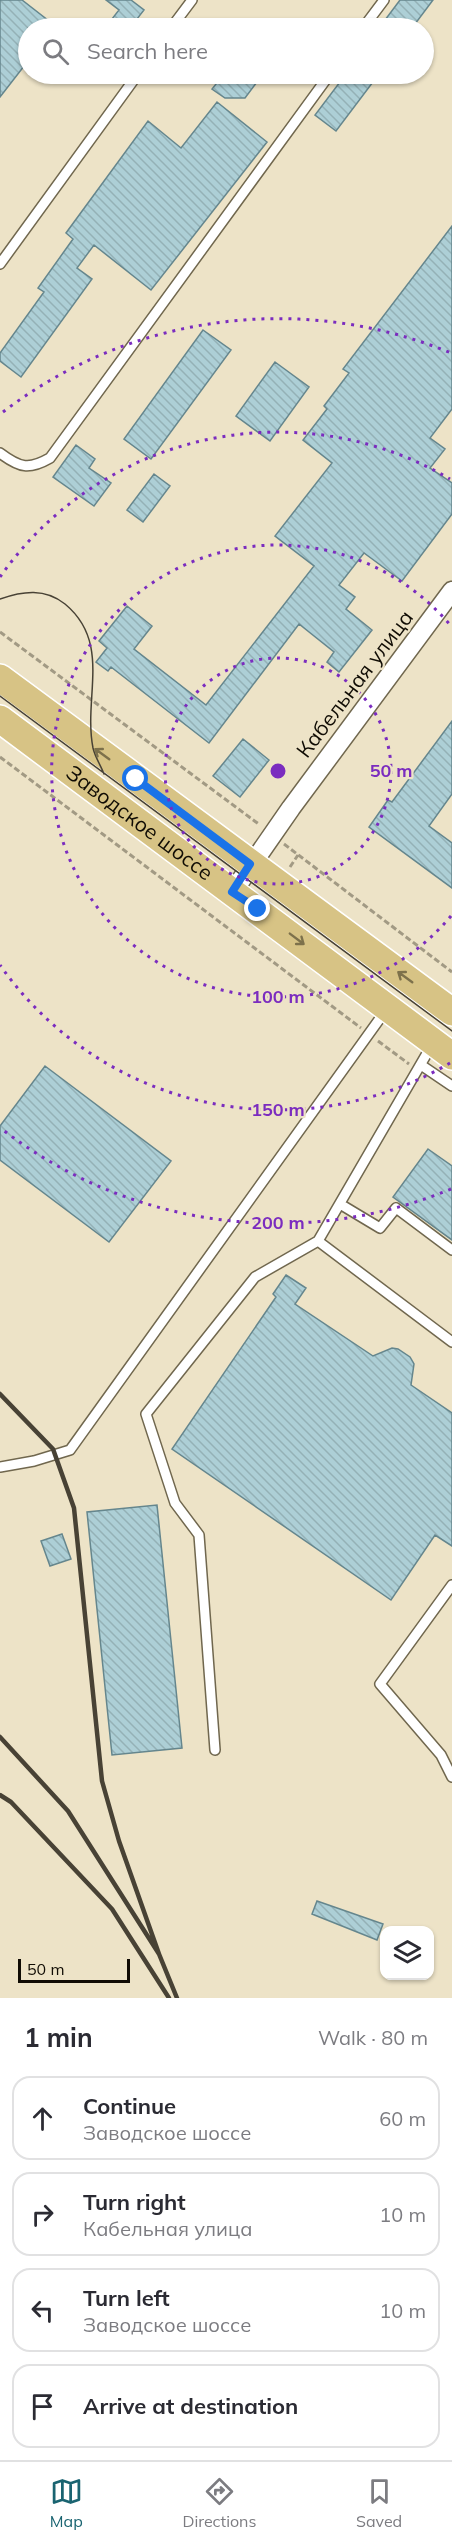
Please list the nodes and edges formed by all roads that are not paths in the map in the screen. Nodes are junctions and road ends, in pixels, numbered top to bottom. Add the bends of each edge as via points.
1 (192, 0) edge
2 (384, 0) edge
3 (178, 18) edge
4 (370, 18) edge
5 (131, 84) edge
6 (323, 84) edge
7 (0, 264) edge
8 (0, 453) edge
9 (452, 591) edge
10 (0, 678) edge
11 (0, 719) edge
12 (250, 864) junction
13 (232, 892) junction
14 (387, 1008) junction
15 (452, 1012) edge
16 (431, 1058) edge
17 (452, 1086) edge
18 (340, 1203) junction
19 (318, 1241) junction
20 (452, 1250) edge
21 (452, 1342) edge
22 (0, 1467) edge
23 (452, 1585) edge
24 (215, 1750) dead end
25 (452, 1777) edge

1 - 3 lane
2 - 4 lane
5 - 7 lane
6 - 8 lane via 50,458 34,467 20,465
9 - 12 street, Кабельная улица
12 -> 10 main road, Заводское шоссе
11 - 13 main road, Заводское шоссе
12 - 13 street, Кабельная улица
15 -> 12 main road, Заводское шоссе
13 -> 14 main road, Заводское шоссе
14 - 16 main road, Заводское шоссе
14 - 22 lane via 70,1450
16 - 17 lane
16 - 18 lane
18 - 19 lane
18 - 20 lane via 380,1228 396,1208
19 - 21 lane
19 - 24 lane via 255,1277 146,1414 175,1503 200,1535
23 - 25 lane via 380,1684 441,1755

